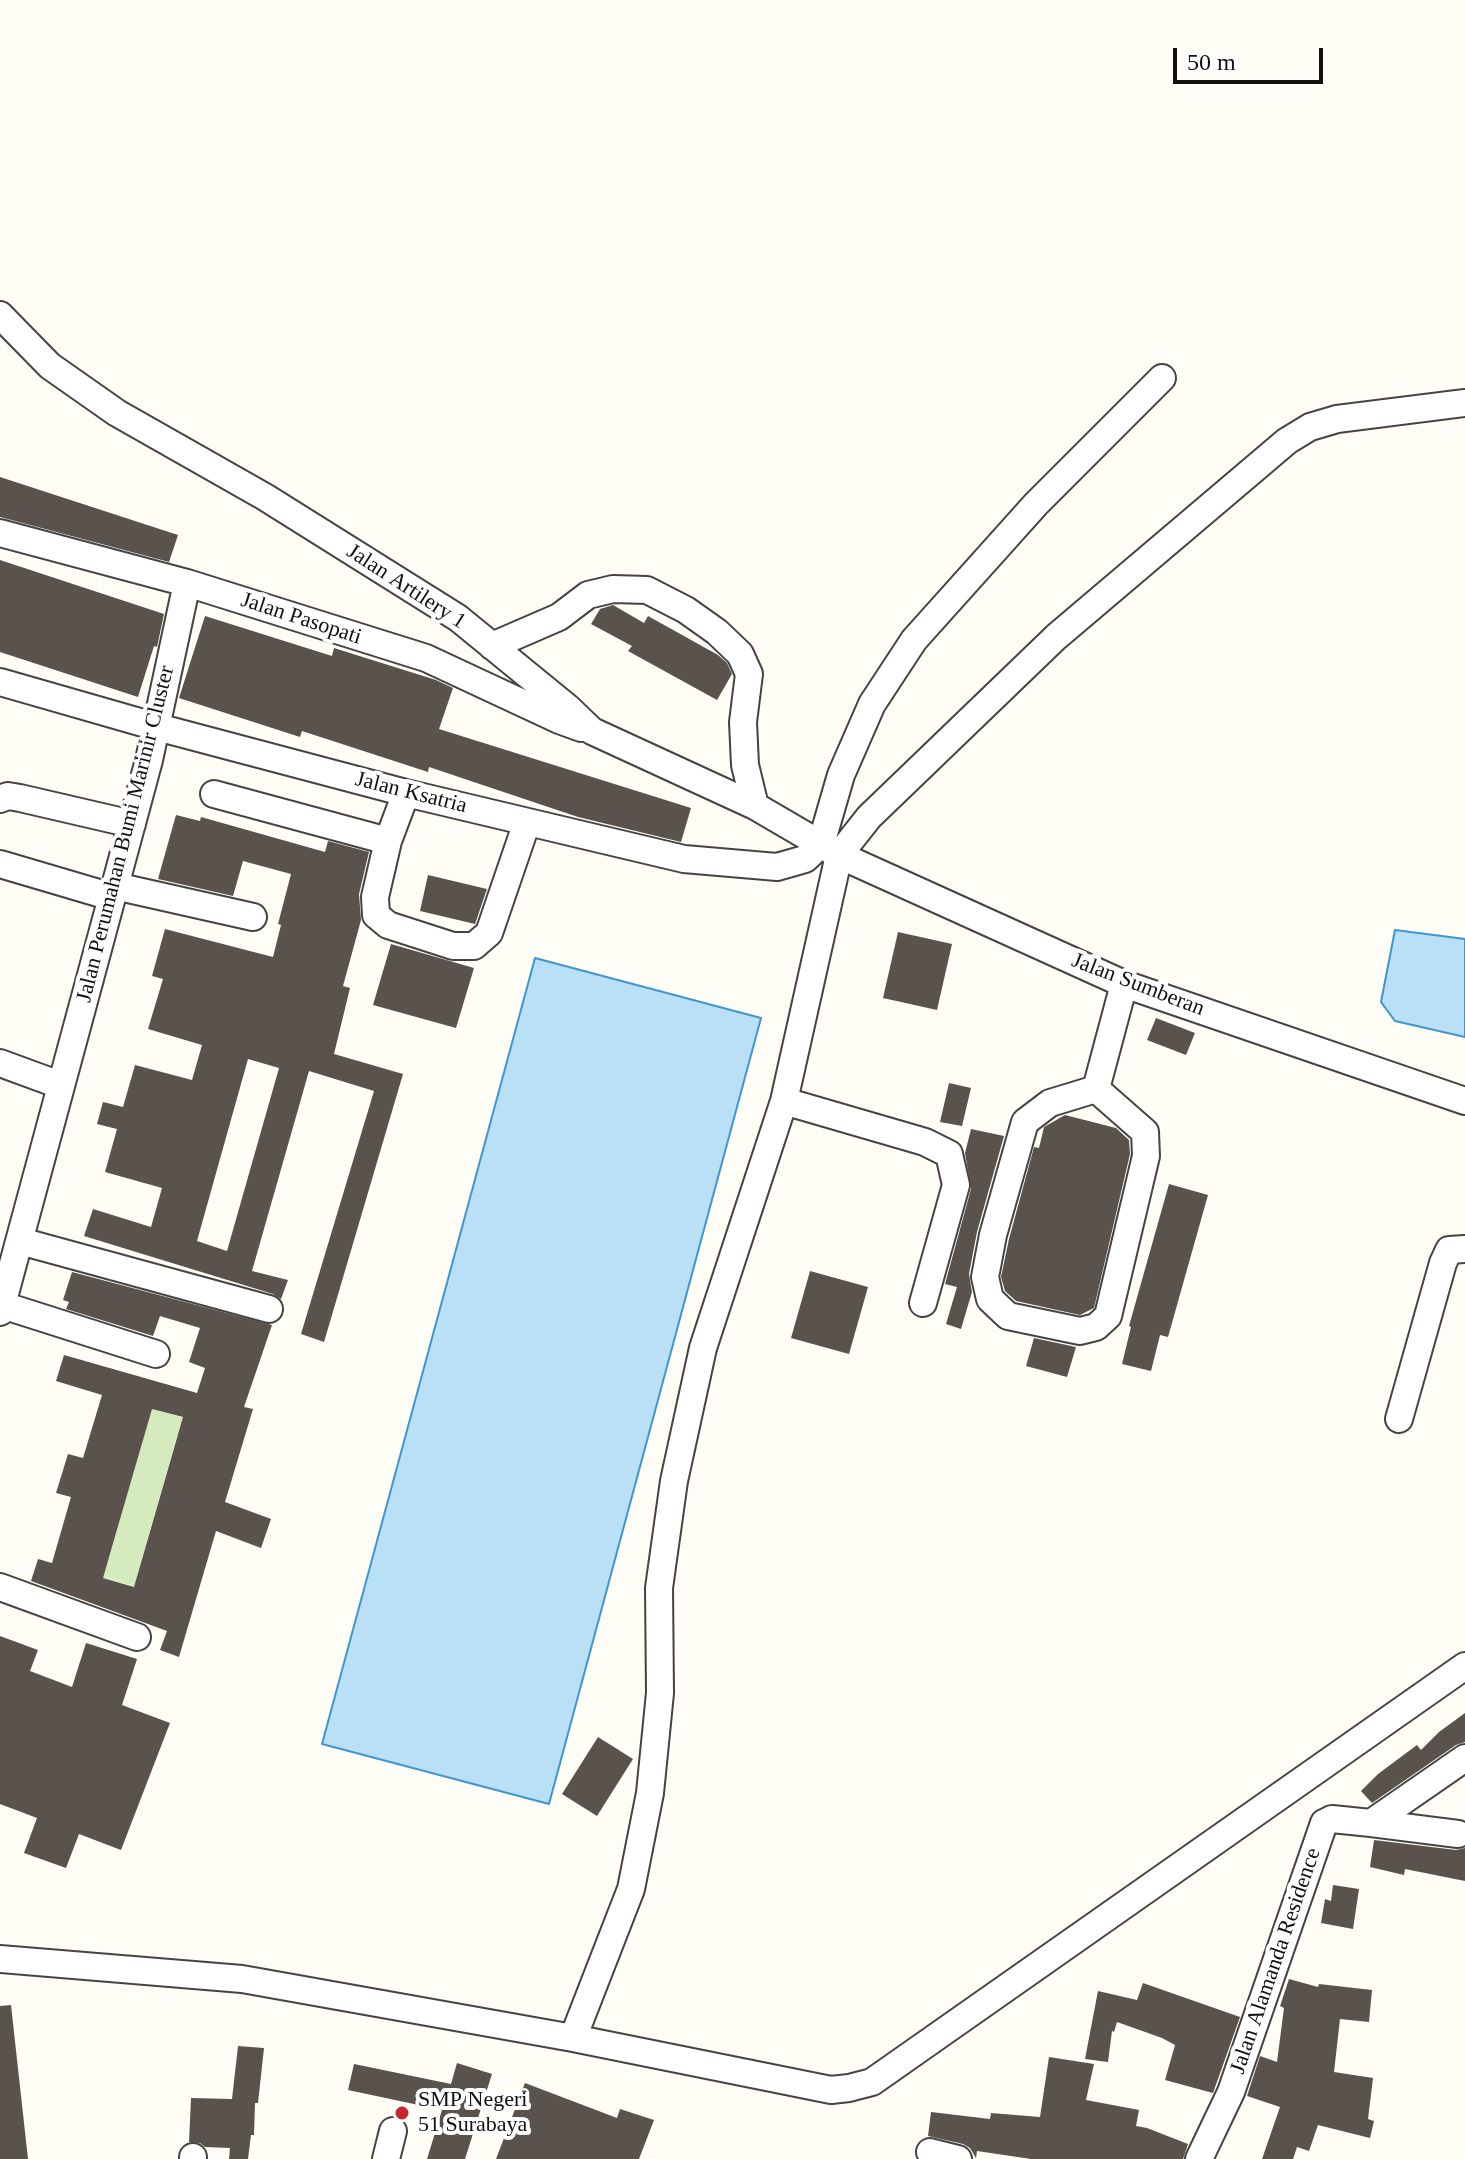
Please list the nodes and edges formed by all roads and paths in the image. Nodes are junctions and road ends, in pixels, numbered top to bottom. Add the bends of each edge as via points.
1 (0, 315) edge
2 (1162, 378) dead end
3 (1465, 403) edge
4 (0, 533) edge
5 (187, 583) junction
6 (492, 646) junction
7 (0, 682) edge
8 (157, 727) junction
9 (592, 731) junction
10 (406, 793) junction
11 (214, 794) dead end
12 (0, 799) edge
13 (755, 806) junction
14 (527, 822) junction
15 (132, 824) junction
16 (388, 841) junction
17 (830, 849) junction
18 (0, 864) edge
19 (114, 892) junction
20 (253, 917) dead end
21 (1124, 984) junction
22 (0, 1063) edge
23 (60, 1085) junction
24 (1096, 1089) junction
25 (784, 1101) junction
26 (1465, 1101) edge
27 (20, 1241) junction
28 (1465, 1249) edge
29 (923, 1303) dead end
30 (1, 1308) edge
31 (269, 1309) dead end
32 (156, 1354) dead end
33 (1399, 1419) dead end
34 (0, 1587) edge
35 (137, 1637) dead end
36 (1465, 1666) edge
37 (1465, 1758) edge
38 (1371, 1823) junction
39 (1458, 1834) dead end
40 (0, 1959) edge
41 (573, 2038) junction
42 (393, 2131) dead end
43 (930, 2152) dead end
44 (386, 2159) edge
45 (958, 2159) edge
46 (1199, 2159) edge

1 - 6 street, Jalan Artilery 1 via 50,366 117,413 265,497 458,618
2 - 17 street via 1047,493 914,640 872,704 841,775
3 - 17 street via 1337,419 1287,441 1056,637
4 - 5 street, Jalan Pasopati
5 - 8 street, Jalan Perumahan Bumi Marinir Cluster
5 - 9 street, Jalan Pasopati via 426,658
6 - 9 street, Jalan Artilery 1
6 - 13 street via 559,617 588,595 613,589 647,590 686,610 740,654 749,674 743,722 745,765
7 - 8 street, Jalan Ksatria
8 - 10 street, Jalan Ksatria
8 - 15 street, Jalan Perumahan Bumi Marinir Cluster
9 - 13 street, Jalan Artilery 1
10 - 14 street, Jalan Ksatria
10 - 16 street
11 - 16 street
12 - 15 street via 20,798
13 - 17 street, Jalan Artilery 1
14 - 16 street via 489,933 474,946 453,946 388,925 376,915
14 - 17 street, Jalan Ksatria via 684,859 740,866 777,867
15 - 19 street, Jalan Perumahan Bumi Marinir Cluster
17 - 21 street, Jalan Sumberan
17 - 25 street
18 - 19 street
19 - 20 street
19 - 23 street, Jalan Perumahan Bumi Marinir Cluster
21 - 24 street
21 - 26 street, Jalan Sumberan
22 - 23 street
23 - 27 street, Jalan Perumahan Bumi Marinir Cluster
24 - 24 street via 1145,1132 1146,1156 1108,1316 1096,1327 1080,1331 1008,1316 990,1299 985,1277 1025,1122 1050,1103
25 - 29 street via 925,1142 949,1154 956,1185
25 - 41 street via 703,1348 674,1481 659,1588 660,1693 650,1793 631,1889
27 - 30 street, Jalan Perumahan Bumi Marinir Cluster
27 - 31 street
28 - 33 street via 1449,1250 1443,1263
30 - 32 street
34 - 35 street
36 - 41 street via 872,2082 831,2090
37 - 38 street
38 - 39 street
38 - 46 street, Jalan Alamanda Residence via 1332,1819 1323,1825 1231,2092
40 - 41 street via 250,1980
42 - 44 street
43 - 45 street

